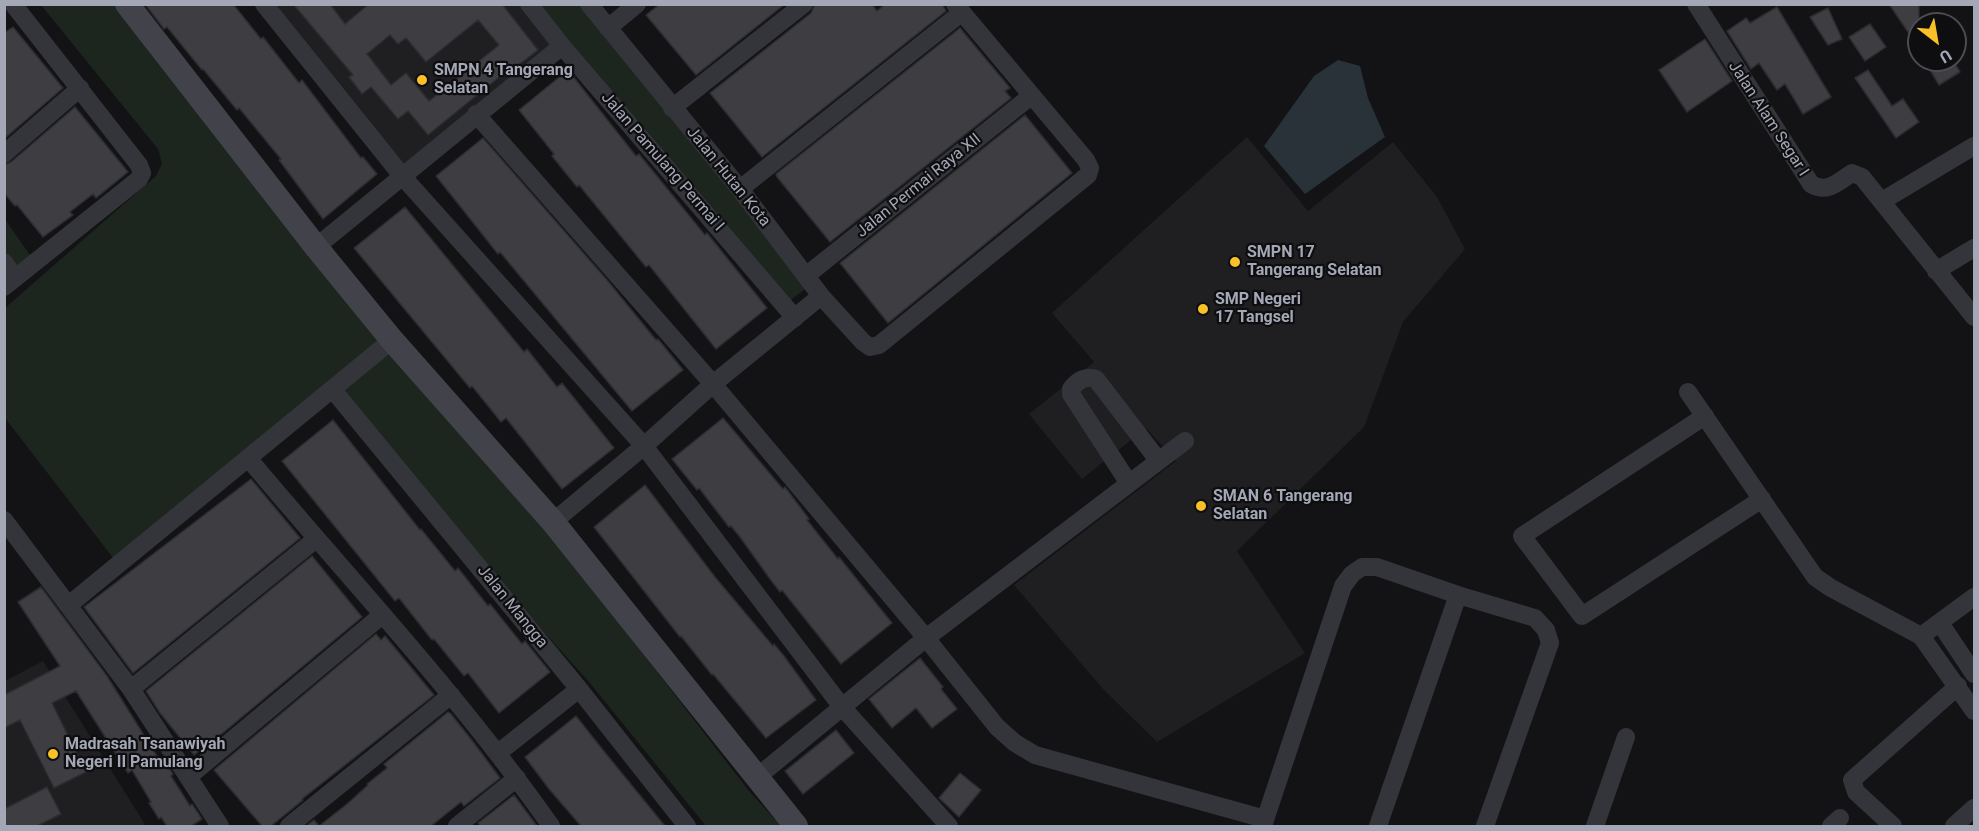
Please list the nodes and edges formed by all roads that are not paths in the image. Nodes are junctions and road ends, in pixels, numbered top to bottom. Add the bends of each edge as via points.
1 (127, 4) edge
2 (264, 4) edge
3 (529, 4) edge
4 (589, 4) edge
5 (637, 4) edge
6 (804, 4) edge
7 (1698, 5) edge
8 (958, 9) edge
9 (12, 13) edge
10 (608, 28) junction
11 (562, 46) junction
12 (80, 88) junction
13 (1031, 96) junction
14 (672, 108) junction
15 (476, 114) junction
16 (1974, 146) edge
17 (4, 154) edge
18 (403, 177) junction
19 (740, 189) junction
20 (1882, 201) junction
21 (316, 247) junction
22 (1974, 248) edge
23 (4, 262) edge
24 (1936, 271) junction
25 (807, 275) junction
26 (10, 283) edge
27 (821, 296) junction
28 (1973, 311) edge
29 (795, 318) junction
30 (392, 340) junction
31 (712, 384) junction
32 (333, 390) junction
33 (1688, 392) dead end
34 (1705, 416) junction
35 (1185, 441) dead end
36 (644, 446) junction
37 (248, 458) junction
38 (1158, 460) junction
39 (1128, 482) junction
40 (1762, 498) junction
41 (4, 520) edge
42 (553, 522) junction
43 (316, 539) junction
44 (1458, 595) junction
45 (1974, 597) edge
46 (70, 604) junction
47 (382, 615) junction
48 (1940, 623) junction
49 (1922, 636) junction
50 (926, 638) junction
51 (1974, 674) edge
52 (1958, 686) junction
53 (131, 689) junction
54 (579, 689) junction
55 (451, 695) junction
56 (842, 707) junction
57 (1974, 711) edge
58 (1626, 737) dead end
59 (498, 753) junction
60 (188, 777) junction
61 (517, 778) junction
62 (756, 778) junction
63 (1974, 808) edge
64 (1264, 823) edge
65 (220, 826) edge
66 (289, 826) edge
67 (457, 826) edge
68 (551, 826) edge
69 (687, 826) edge
70 (796, 826) edge
71 (948, 826) edge
72 (1378, 826) edge
73 (1485, 826) edge
74 (1595, 826) edge
75 (1893, 826) edge
76 (1954, 826) edge

1 - 21 street
2 - 18 street
3 - 11 street, Jalan Pamulang Permai I
4 - 10 street, Jalan Hutan Kota
5 - 10 street
6 - 14 street
7 - 20 street, Jalan Alam Segar I via 1811,184 1828,188 1852,173 1857,174
8 - 13 street
8 - 19 street
9 - 12 street
10 - 14 street, Jalan Hutan Kota
11 - 15 street
11 - 29 street, Jalan Pamulang Permai I
12 - 17 street
12 - 26 street via 142,173 139,180
13 - 25 street, Jalan Permai Raya XII
13 - 27 street, Jalan Hutan Kota via 1086,160 1088,175 879,345 870,347 862,342
14 - 19 street, Jalan Hutan Kota
15 - 18 street
15 - 31 street
16 - 20 street
18 - 21 street
18 - 36 street
19 - 25 street, Jalan Hutan Kota
20 - 24 street, Jalan Alam Segar I
21 - 30 street
22 - 24 street
23 - 26 street
24 - 28 street, Jalan Alam Segar I
25 - 27 street, Jalan Hutan Kota
27 - 29 street
29 - 31 street
30 - 32 street
30 - 42 street
31 - 36 street
31 - 50 street
32 - 37 street
32 - 54 street, Jalan Mangga
33 - 34 street
34 - 40 street
34 - 40 street via 1522,536 1581,616
35 - 38 street
36 - 42 street
36 - 56 street
37 - 43 street
37 - 46 street
38 - 39 street
38 - 39 street via 1096,379 1080,381 1071,394
39 - 50 street
40 - 49 street via 1815,577
41 - 46 street
42 - 62 street
43 - 47 street
43 - 53 street
44 - 64 street via 1377,567 1362,567 1352,574 1343,586
44 - 72 street
44 - 73 street via 1535,618 1546,630 1550,643
45 - 48 street
46 - 53 street
47 - 55 street
47 - 60 street
48 - 49 street
48 - 51 street
49 - 52 street
50 - 56 street
50 - 64 street via 997,727 1035,755
52 - 57 street
52 - 75 street via 1852,780 1856,792
53 - 60 street
54 - 59 street
54 - 69 street, Jalan Mangga
55 - 59 street
55 - 66 street
56 - 62 street
56 - 71 street
58 - 74 street
59 - 61 street
60 - 65 street
61 - 67 street
61 - 68 street
62 - 70 street
63 - 76 street

